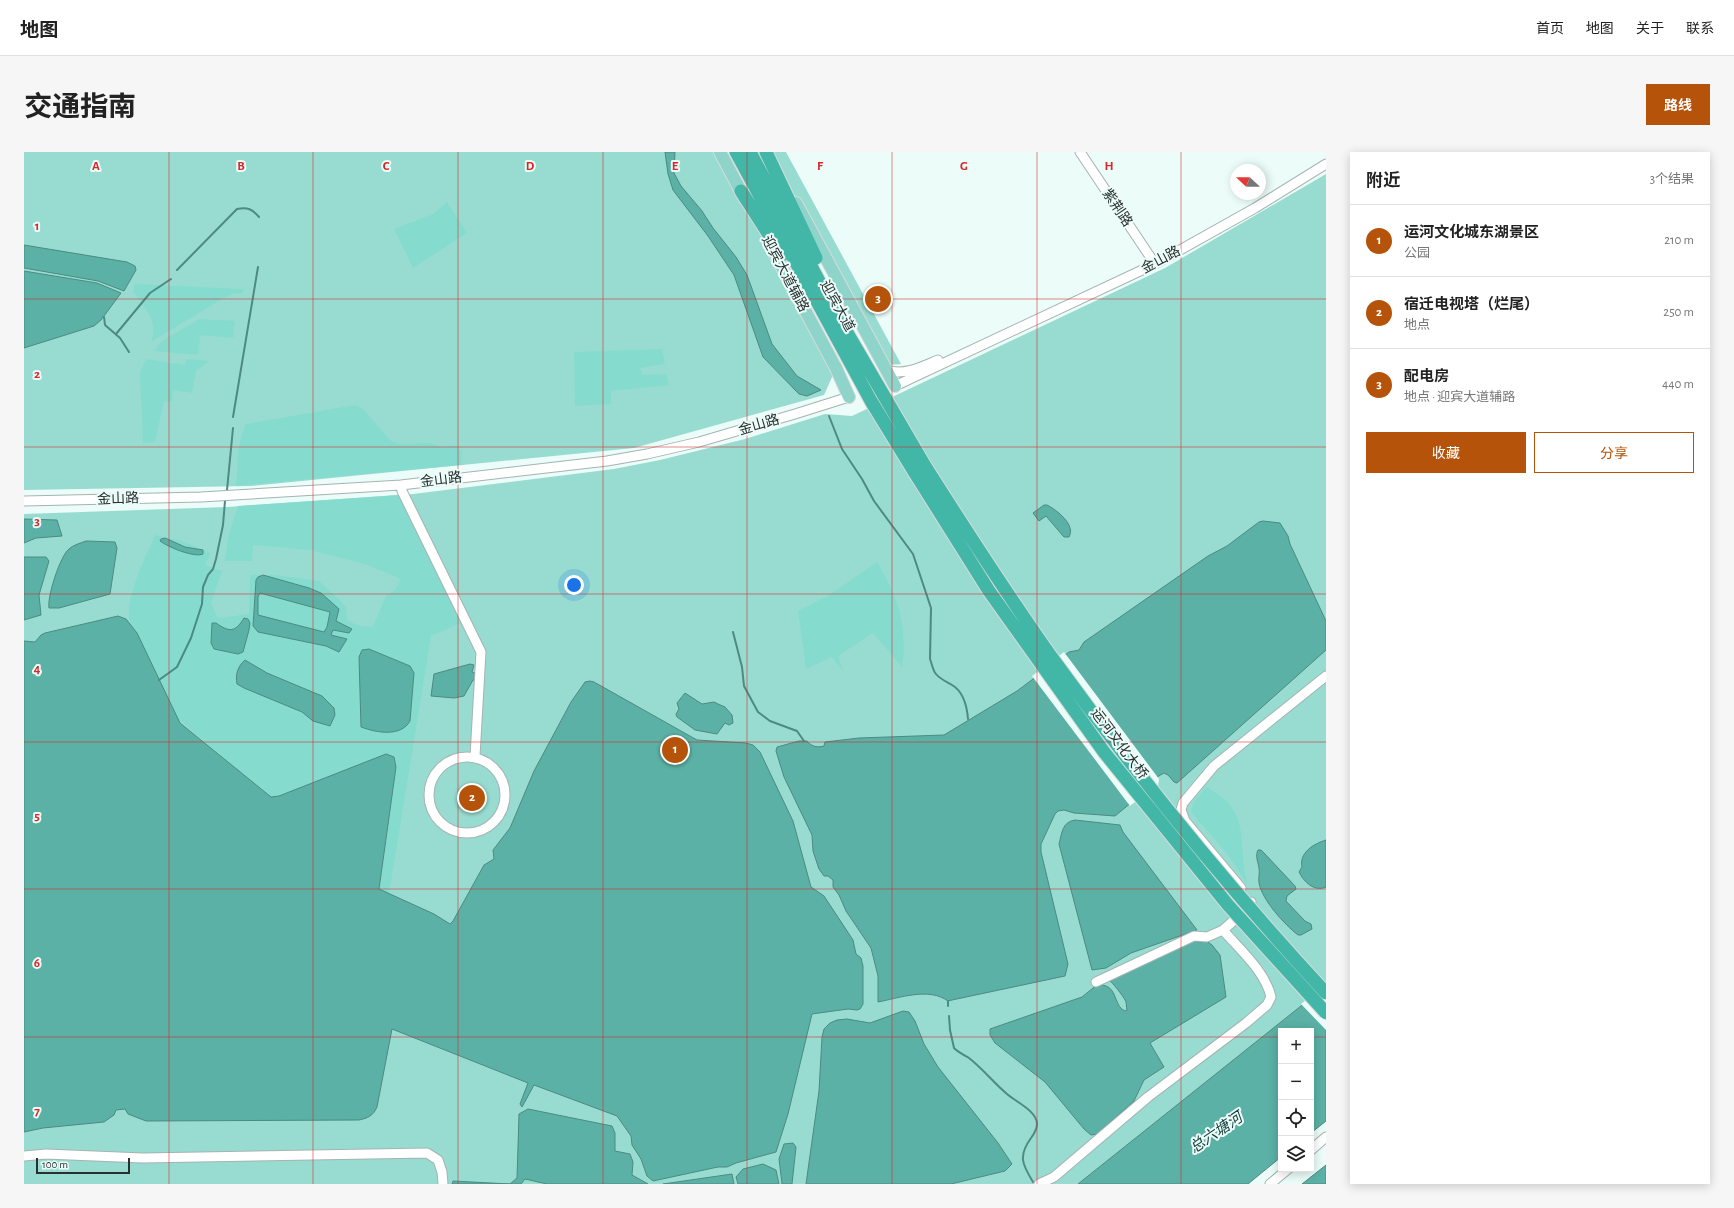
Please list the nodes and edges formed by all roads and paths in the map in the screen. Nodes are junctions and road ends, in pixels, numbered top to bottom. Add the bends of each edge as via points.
1 (720, 152) edge
2 (736, 152) edge
3 (750, 152) edge
4 (766, 152) edge
5 (1080, 152) edge
6 (1326, 164) edge
7 (741, 191) junction
8 (782, 223) junction
9 (1154, 264) junction
10 (988, 342) junction
11 (887, 370) junction
12 (895, 386) joint
13 (849, 397) joint
14 (898, 422) junction
15 (892, 436) junction
16 (920, 470) junction
17 (401, 485) junction
18 (24, 502) edge
19 (1326, 676) edge
20 (475, 756) junction
21 (1223, 930) junction
22 (1096, 982) dead end
23 (1326, 993) edge
24 (1326, 1013) edge
25 (1326, 1137) edge
26 (1314, 1147) edge
27 (24, 1156) edge
28 (1284, 1172) edge
29 (443, 1184) edge
30 (1039, 1184) edge
31 (1270, 1184) edge

1 - 7 main road, 迎宾大道辅路
2 - 8 highway, 迎宾大道
3 - 8 highway, 迎宾大道
4 - 11 main road
4 - 14 highway
5 - 9 street, 紫荆路
6 - 9 street, 金山路 via 1255,208
7 - 13 main road, 迎宾大道辅路
7 - 15 highway via 803,289 864,398
8 - 14 highway, 迎宾大道
8 - 15 highway, 迎宾大道 via 871,401
9 - 10 street, 金山路
10 - 11 street, 金山路 via 904,372
10 - 12 street, 金山路
11 - 12 main road
13 - 17 street, 金山路 via 647,454
14 - 16 highway, 迎宾大道
15 - 16 highway, 迎宾大道
16 - 23 highway, 运河文化大桥, bridge via 1088,708 1167,810 1232,889
16 - 24 highway, 运河文化大桥, bridge via 989,591 1104,752 1228,905
17 - 18 street, 金山路 via 201,497
17 - 20 street via 481,652
19 - 21 street via 1214,766 1183,803 1181,810 1185,821 1251,900 1248,908
20 - 20 street via 463,756 446,763 433,777 429,789 429,801 437,818 451,830 463,833 475,833 486,829 502,812 506,800 506,789 499,772 486,760
21 - 22 street via 1207,937 1194,936
21 - 30 street via 1269,989 1271,997 1267,1005 1188,1069 1148,1097 1054,1177
25 - 26 street
27 - 29 street via 46,1154 143,1158 427,1153 438,1160
28 - 31 street

